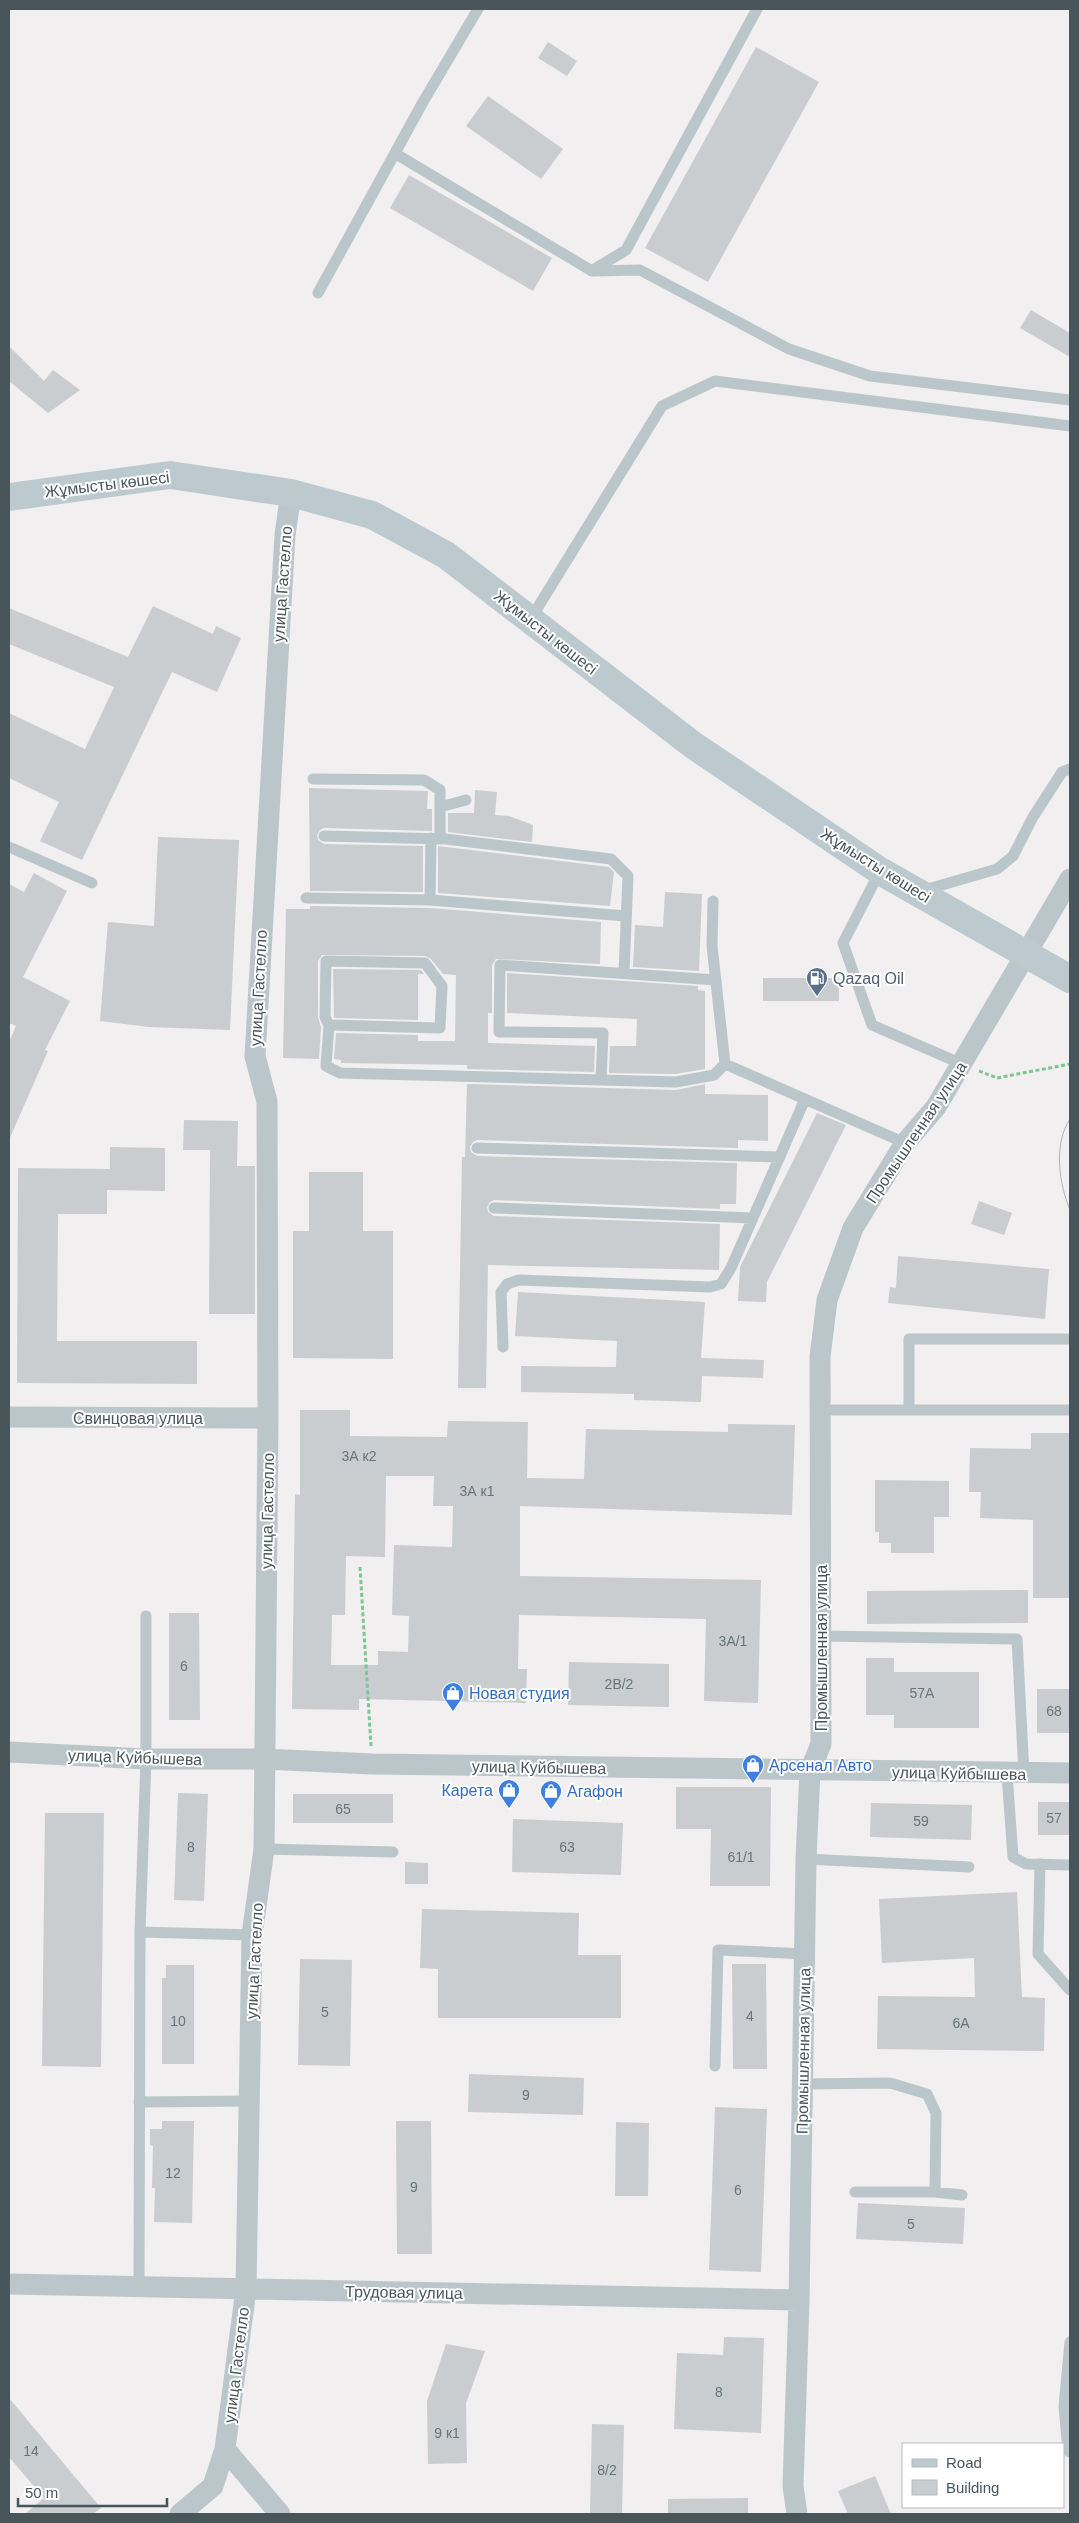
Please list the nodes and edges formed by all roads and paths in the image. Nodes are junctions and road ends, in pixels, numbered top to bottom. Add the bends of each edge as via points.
1 (478, 9) edge
2 (757, 9) edge
3 (396, 154) junction
4 (592, 271) junction
5 (318, 293) dead end
6 (1070, 400) edge
7 (1070, 426) edge
8 (291, 493) junction
9 (9, 497) edge
10 (530, 620) junction
11 (1070, 769) edge
12 (313, 778) dead end
13 (466, 800) dead end
14 (440, 807) junction
15 (324, 836) dead end
16 (435, 838) junction
17 (9, 846) edge
18 (880, 871) junction
19 (1070, 879) edge
20 (92, 883) dead end
21 (917, 892) junction
22 (306, 898) dead end
23 (430, 900) junction
24 (713, 900) dead end
25 (626, 916) junction
26 (1026, 955) junction
27 (624, 973) junction
28 (1070, 979) edge
29 (716, 980) junction
30 (329, 1025) junction
31 (725, 1064) junction
32 (962, 1064) junction
33 (1070, 1064) edge
34 (601, 1080) junction
35 (805, 1099) junction
36 (905, 1143) junction
37 (476, 1148) dead end
38 (780, 1156) junction
39 (494, 1208) dead end
40 (753, 1218) junction
41 (1070, 1339) edge
42 (503, 1347) dead end
43 (822, 1410) junction
44 (908, 1410) junction
45 (1070, 1410) edge
46 (9, 1417) edge
47 (268, 1418) junction
48 (360, 1567) dead end
49 (146, 1616) dead end
50 (821, 1636) junction
51 (9, 1752) edge
52 (146, 1759) junction
53 (264, 1759) junction
54 (372, 1764) junction
55 (810, 1771) junction
56 (1070, 1773) edge
57 (1015, 1774) junction
58 (264, 1849) junction
59 (392, 1852) dead end
60 (806, 1859) junction
61 (1040, 1864) junction
62 (1070, 1865) edge
63 (969, 1867) dead end
64 (140, 1932) junction
65 (252, 1934) junction
66 (805, 1954) junction
67 (1070, 1990) edge
68 (715, 2066) dead end
69 (803, 2084) junction
70 (249, 2101) junction
71 (139, 2102) junction
72 (855, 2192) dead end
73 (935, 2192) junction
74 (962, 2196) dead end
75 (9, 2284) edge
76 (139, 2287) junction
77 (246, 2289) junction
78 (800, 2300) junction
79 (1070, 2342) edge
80 (225, 2448) junction
81 (1070, 2452) edge
82 (180, 2514) edge
83 (280, 2514) edge
84 (797, 2514) edge

1 - 3 lane
2 - 4 lane via 626,250
3 - 4 lane
3 - 5 lane
4 - 6 lane via 640,270 789,349 870,376
7 - 10 lane via 715,381 662,406
8 - 9 main road, Жұмысты көшесі via 170,475
8 - 10 main road, Жұмысты көшесі via 372,515 446,555
8 - 47 street, улица Гастелло via 284,535 255,1056 267,1102
10 - 18 main road, Жұмысты көшесі via 693,745
11 - 21 lane via 1062,772 1013,856 997,869
12 - 14 lane via 424,780 440,790
13 - 14 lane
14 - 16 lane
15 - 16 lane
16 - 23 lane
16 - 25 lane via 611,859 628,876
17 - 20 lane
18 - 21 main road, Жұмысты көшесі
18 - 32 lane via 843,943 872,1025
19 - 26 street, Промышленная улица
21 - 26 main road, Жұмысты көшесі
22 - 23 lane
23 - 25 lane
24 - 29 lane via 712,946
25 - 27 lane
26 - 28 main road, Жұмысты көшесі
26 - 32 street, Промышленная улица
27 - 29 lane
27 - 34 lane via 500,964 499,1032 602,1033
29 - 31 lane
30 - 30 lane via 440,1028 442,986 425,963 326,961 324,1017
30 - 34 lane via 326,1066 340,1073
31 - 34 lane via 714,1075 676,1082
31 - 35 lane
32 - 33 path via 998,1078
32 - 36 street, Промышленная улица via 936,1107
35 - 36 lane
35 - 38 lane
36 - 43 street, Промышленная улица via 853,1228 827,1300 820,1356
37 - 38 lane
38 - 40 lane
39 - 40 lane
40 - 42 lane via 731,1268 721,1284 710,1287 519,1280 507,1284 501,1292
41 - 44 lane via 908,1339
43 - 44 lane
43 - 50 street, Промышленная улица
44 - 45 lane
46 - 47 street, Свинцовая улица
47 - 53 street, улица Гастелло
48 - 54 path
49 - 52 lane
50 - 55 street, Промышленная улица via 821,1744
50 - 57 lane via 1017,1639
51 - 52 street, улица Куйбышева
52 - 53 street, улица Куйбышева
52 - 64 lane
53 - 54 street, улица Куйбышева
53 - 58 street, улица Гастелло
54 - 55 street, улица Куйбышева
55 - 57 street, улица Куйбышева
55 - 60 street, Промышленная улица
56 - 57 street, улица Куйбышева
57 - 61 lane via 1013,1857 1026,1864
58 - 59 lane
58 - 65 street, улица Гастелло
60 - 63 lane
60 - 66 street, Промышленная улица
61 - 62 lane
61 - 67 lane via 1038,1954
64 - 65 lane
64 - 71 lane
65 - 70 street, улица Гастелло
66 - 68 lane via 718,1950
66 - 69 street, Промышленная улица
69 - 73 lane via 890,2083 927,2094 936,2113
69 - 78 street, Промышленная улица
70 - 71 lane
70 - 77 street, улица Гастелло
71 - 76 lane
72 - 73 lane
73 - 74 lane
75 - 76 street, Трудовая улица
76 - 77 street, Трудовая улица
77 - 78 street, Трудовая улица
77 - 80 street, улица Гастелло
78 - 84 street, Промышленная улица via 793,2486
79 - 81 lane via 1064,2406
80 - 82 street, улица Гастелло via 213,2486
80 - 83 street

